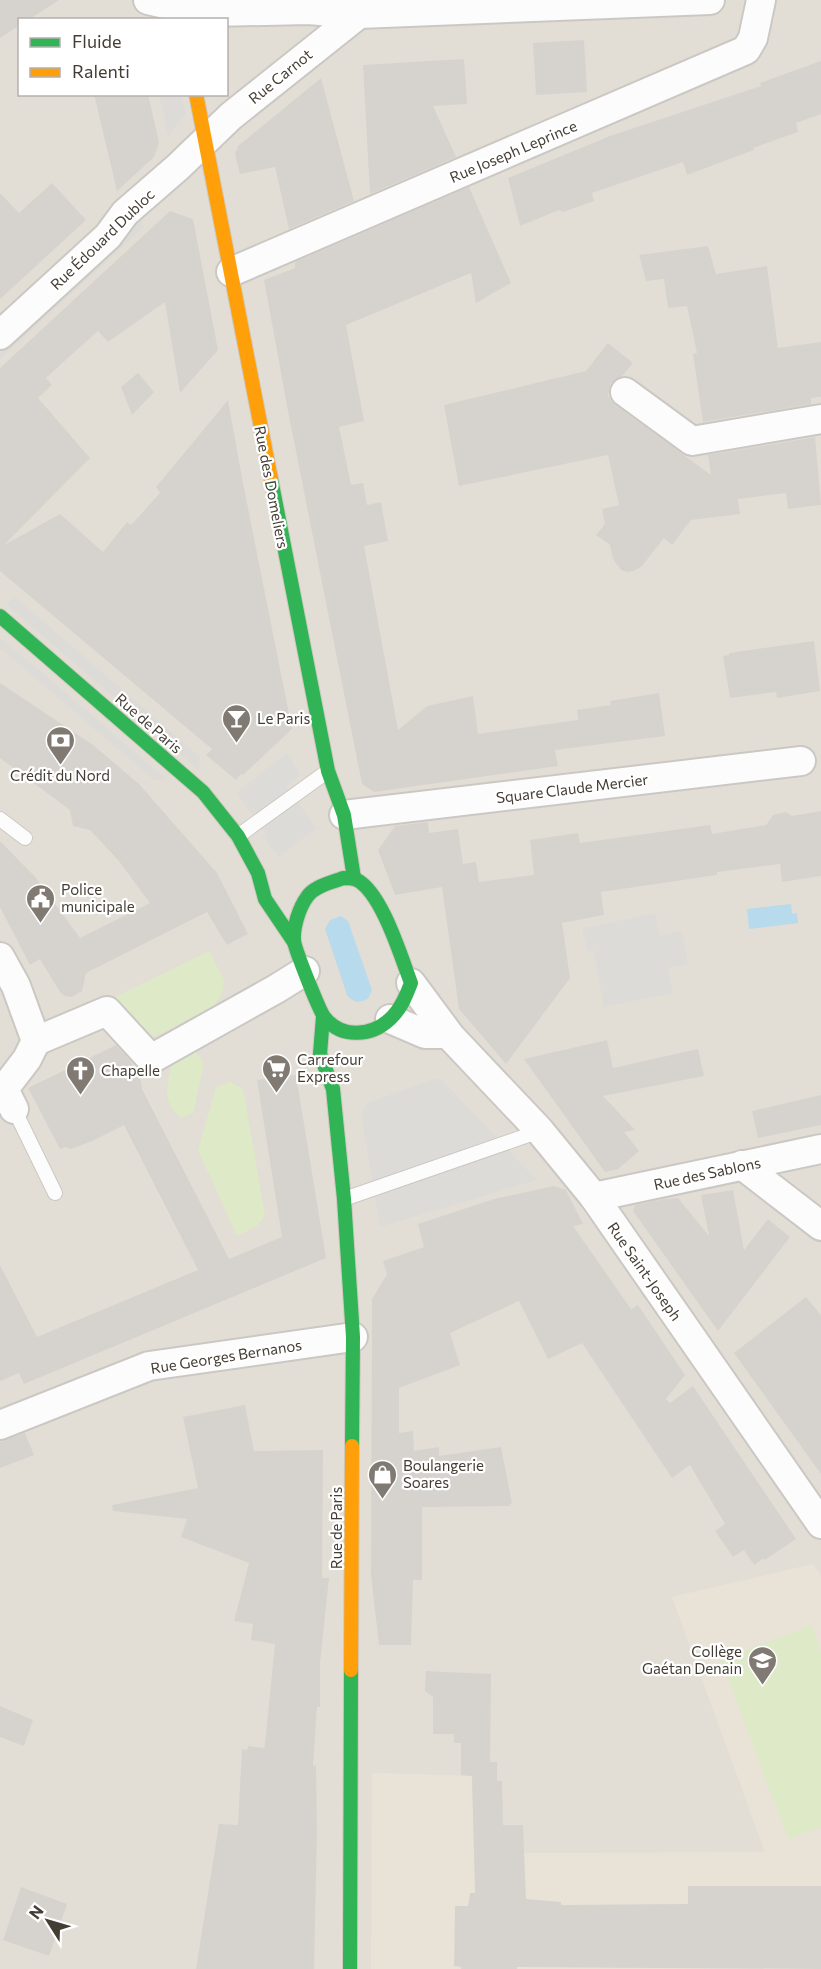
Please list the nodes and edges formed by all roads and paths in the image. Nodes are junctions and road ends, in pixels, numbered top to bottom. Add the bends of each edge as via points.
1 (148, 0) edge
2 (710, 0) edge
3 (760, 0) edge
4 (183, 9) edge
5 (359, 14) junction
6 (196, 96) edge
7 (204, 142) junction
8 (231, 272) junction
9 (0, 334) edge
10 (625, 392) dead end
11 (821, 419) edge
12 (0, 616) edge
13 (801, 761) dead end
14 (328, 771) junction
15 (344, 815) junction
16 (0, 819) edge
17 (238, 836) junction
18 (25, 838) dead end
19 (258, 873) junction
20 (354, 878) junction
21 (278, 882) dead end
22 (294, 942) junction
23 (0, 957) edge
24 (305, 970) junction
25 (411, 983) junction
26 (323, 1017) junction
27 (390, 1019) junction
28 (448, 1034) junction
29 (36, 1041) junction
30 (342, 1070) dead end
31 (333, 1089) junction
32 (14, 1109) joint
33 (540, 1131) junction
34 (821, 1149) edge
35 (742, 1166) junction
36 (55, 1192) dead end
37 (594, 1197) junction
38 (344, 1199) junction
39 (821, 1226) edge
40 (353, 1337) junction
41 (0, 1425) edge
42 (821, 1524) edge
43 (350, 1969) edge

1 - 4 street
2 - 5 street
3 - 8 street, Rue Joseph Leprince via 753,38 746,50
4 - 5 street
5 - 7 street, Rue Carnot
6 - 7 street, Rue des Domeliers
7 - 8 street, Rue des Domeliers
7 - 9 street, Rue Édouard Dubloc
8 - 14 street, Rue des Domeliers
10 - 11 street via 692,441
12 - 17 street, Rue de Paris via 203,792
13 - 15 street, Square Claude Mercier
14 - 15 street, Rue des Domeliers
14 - 17 lane
15 - 20 street, Rue des Domeliers
16 - 18 lane
17 - 19 street, Rue de Paris
19 - 21 street
19 - 22 street, Rue de Paris via 265,899
20 - 22 street via 333,880 302,894
20 - 25 street via 378,905
22 - 24 street
23 - 29 street
24 - 26 street
24 - 29 street via 151,1059 107,1011
25 - 27 street via 404,1001
25 - 28 street, Rue Saint-Joseph
26 - 27 street via 335,1028 357,1037
26 - 31 street, Rue de Paris via 320,1054
27 - 28 street via 425,1034
28 - 33 street, Rue Saint-Joseph
29 - 32 street via 4,1089
30 - 31 street
31 - 38 street, Rue de Paris
32 - 36 lane
33 - 37 street, Rue Saint-Joseph
33 - 38 lane
34 - 35 street, Rue des Sablons
35 - 37 street, Rue des Sablons
35 - 39 street
37 - 42 street, Rue Saint-Joseph
38 - 40 street, Rue de Paris
40 - 41 street, Rue Georges Bernanos via 149,1366
40 - 43 street, Rue de Paris

